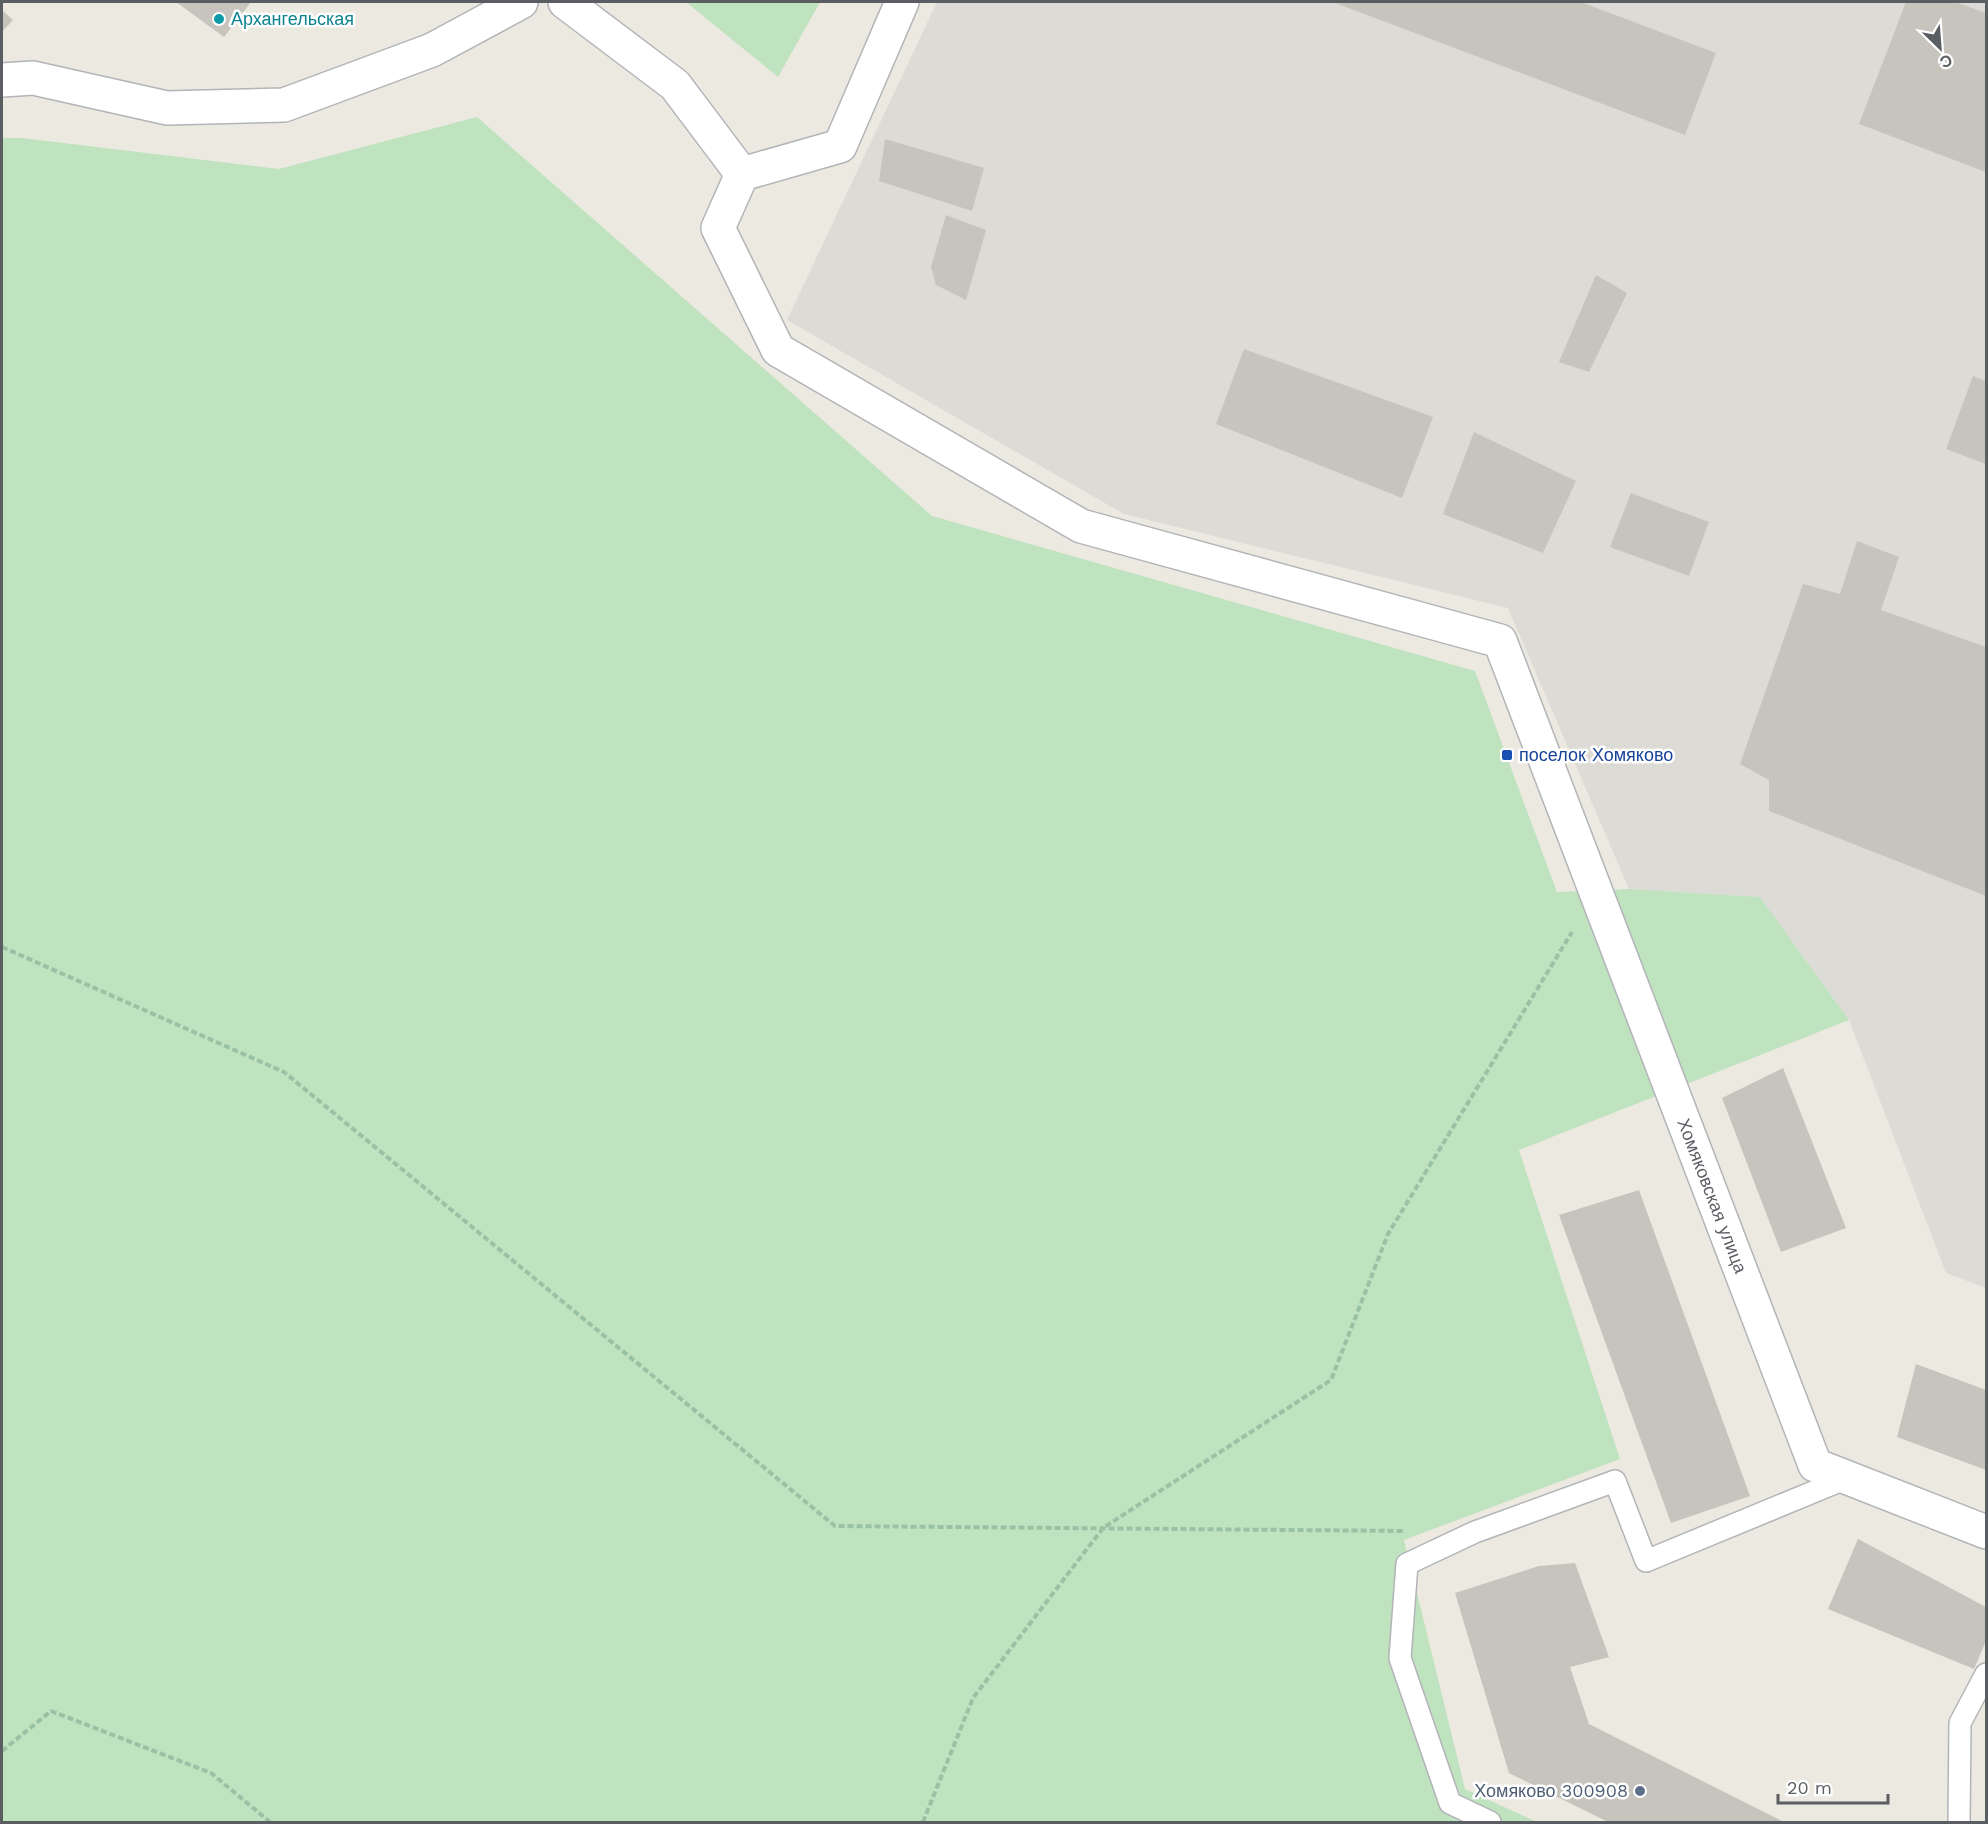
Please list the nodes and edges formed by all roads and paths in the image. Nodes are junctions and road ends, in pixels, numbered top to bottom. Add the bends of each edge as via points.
1 (521, 2) edge
2 (565, 2) edge
3 (902, 2) edge
4 (2, 80) edge
5 (742, 174) junction
6 (1596, 893) junction
7 (2, 947) edge
8 (1847, 1478) junction
9 (1103, 1528) junction
10 (1417, 1532) dead end
11 (1986, 1532) edge
12 (1986, 1674) edge
13 (2, 1751) edge
14 (270, 1822) edge
15 (923, 1822) edge
16 (1490, 1822) edge
17 (1959, 1822) edge

1 - 4 street via 432,50 284,105 167,108 33,78
2 - 5 street via 675,85
3 - 5 street via 840,146
5 - 6 street, Хомяковская улица via 718,228 778,350 1081,526 1500,641
6 - 8 street, Хомяковская улица via 1815,1465
6 - 9 path via 1388,1234 1331,1380
7 - 9 path via 284,1072 836,1526
8 - 11 street, Хомяковская улица
8 - 16 lane via 1646,1561 1615,1481 1475,1532 1407,1564 1400,1658 1450,1803
9 - 10 path
9 - 15 path via 973,1698
12 - 17 lane via 1960,1723
13 - 14 path via 51,1711 211,1773

